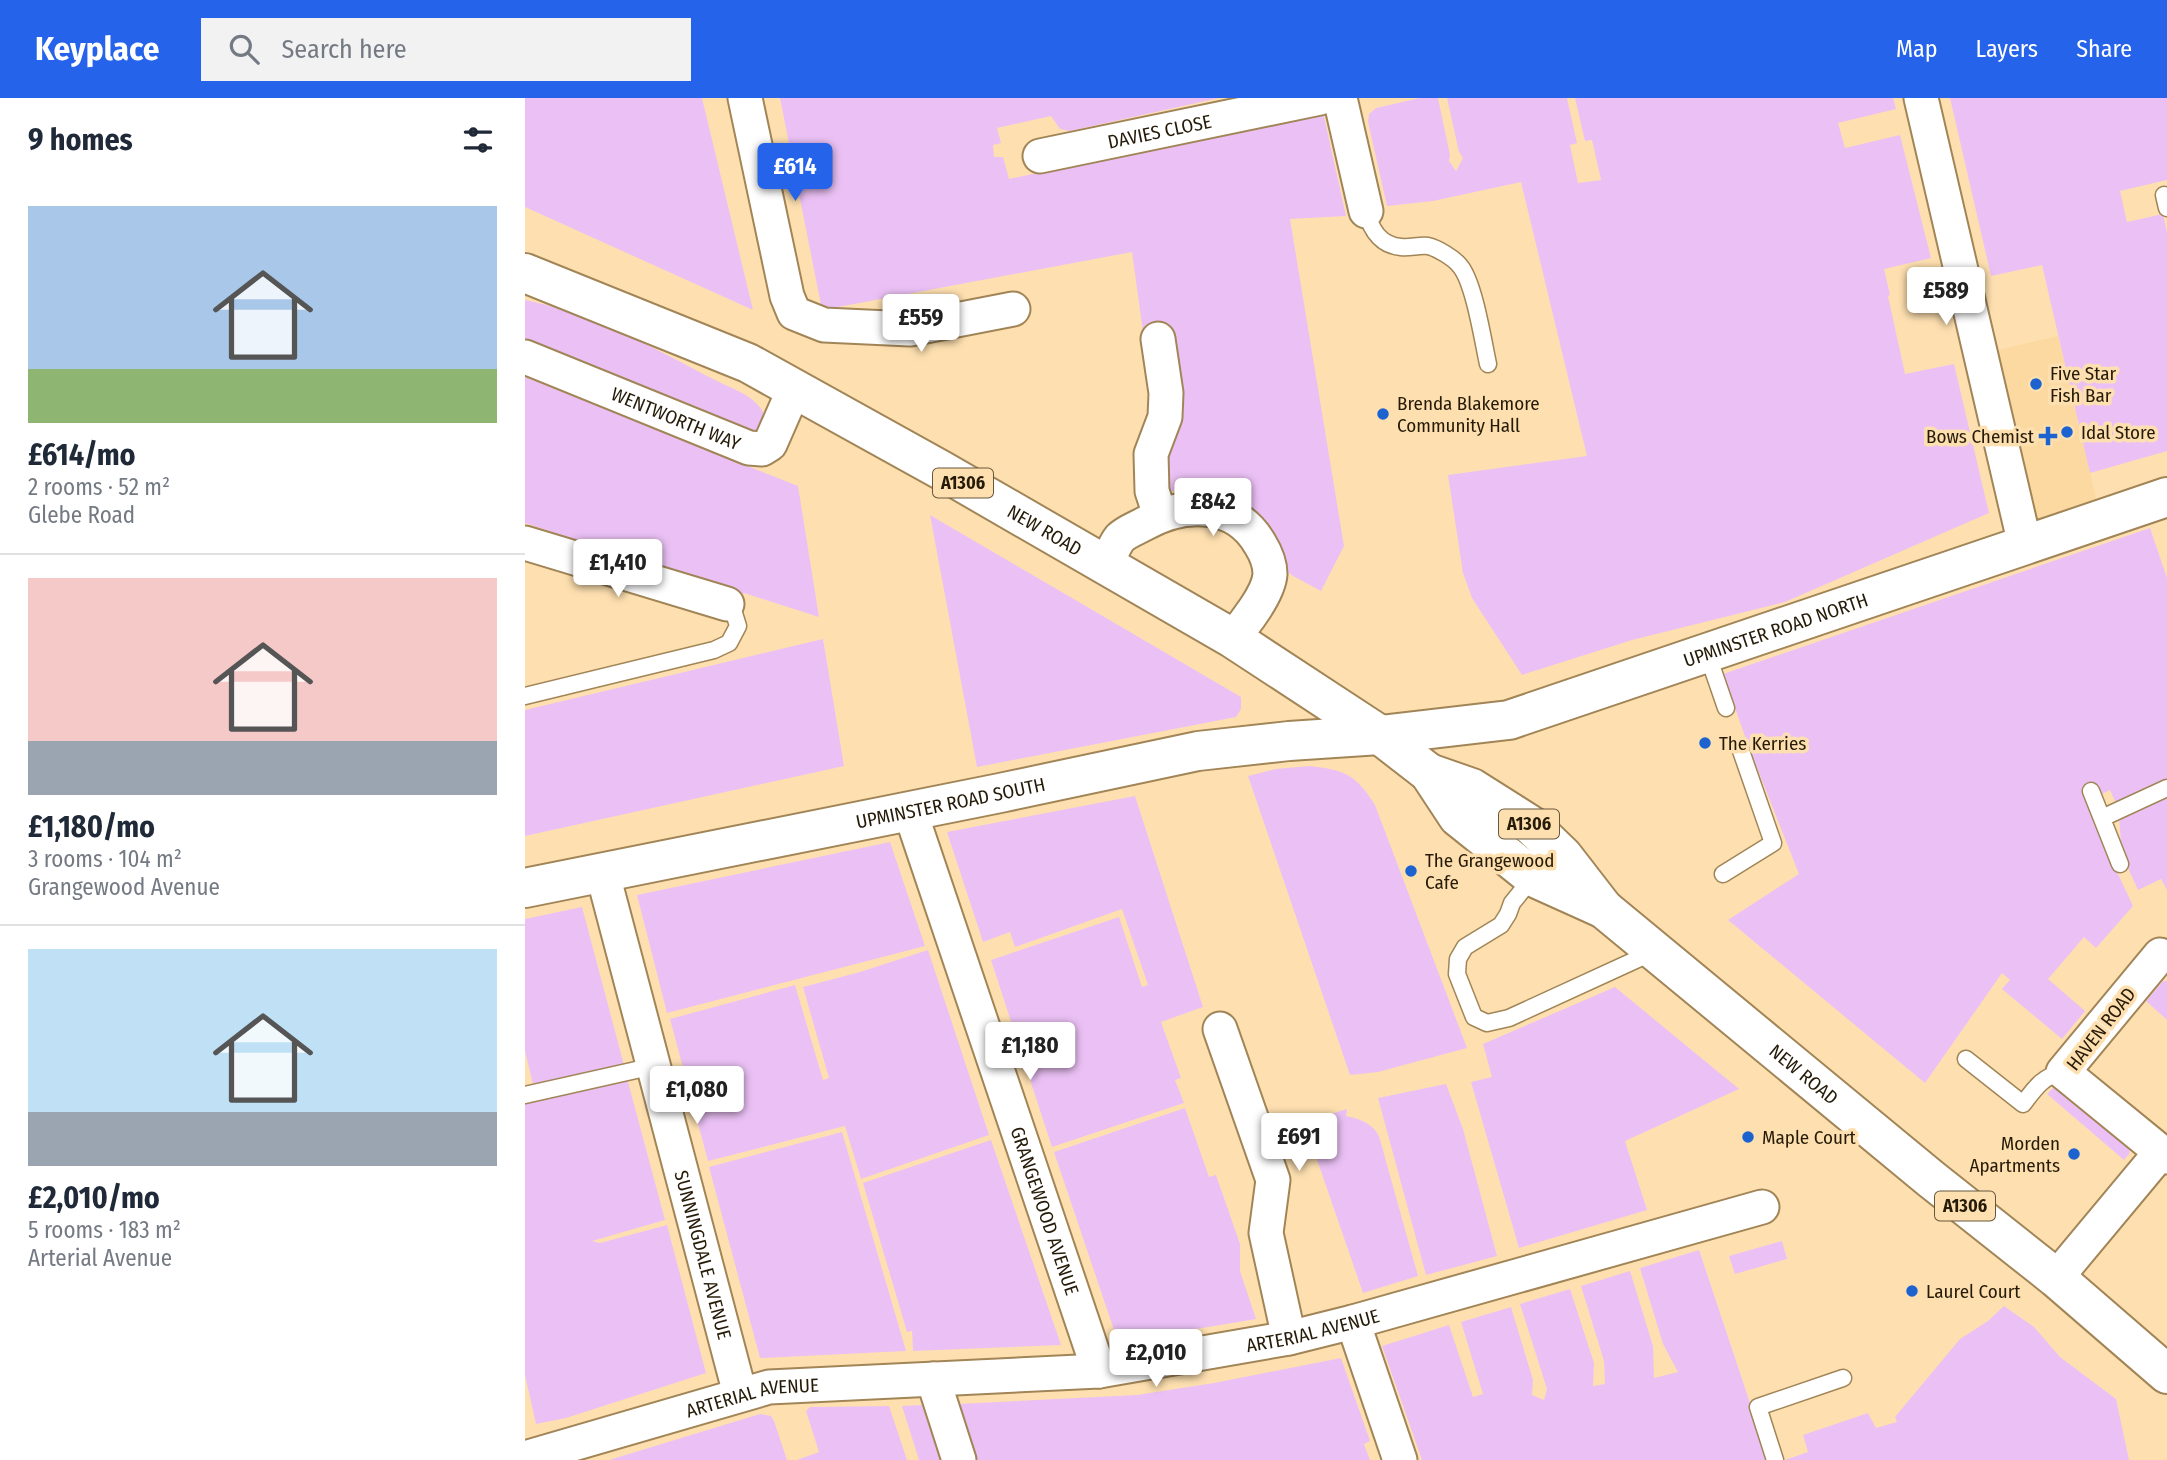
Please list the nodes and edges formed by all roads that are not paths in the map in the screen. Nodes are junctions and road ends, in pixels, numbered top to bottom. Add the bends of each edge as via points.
1 (745, 98) edge
2 (1320, 98) edge
3 (1340, 98) edge
4 (1921, 98) edge
5 (1041, 156) dead end
6 (1366, 211) joint
7 (525, 273) edge
8 (1013, 309) dead end
9 (1158, 339) dead end
10 (525, 357) edge
11 (1488, 364) dead end
12 (795, 387) junction
13 (2165, 504) edge
14 (1160, 514) junction
15 (525, 543) edge
16 (2025, 545) junction
17 (1105, 566) junction
18 (727, 604) joint
19 (1232, 638) junction
20 (1707, 653) junction
21 (525, 696) edge
22 (1726, 708) dead end
23 (1380, 735) junction
24 (1740, 748) dead end
25 (1429, 773) junction
26 (2167, 788) edge
27 (2091, 791) dead end
28 (910, 811) junction
29 (2102, 818) junction
30 (2120, 864) dead end
31 (602, 871) junction
32 (1723, 874) dead end
33 (1533, 877) junction
34 (525, 888) edge
35 (1604, 909) junction
36 (1655, 951) junction
37 (2160, 955) dead end
38 (1220, 1029) dead end
39 (1966, 1059) dead end
40 (653, 1066) junction
41 (2063, 1072) junction
42 (525, 1095) edge
43 (2164, 1155) edge
44 (1762, 1207) dead end
45 (2056, 1278) junction
46 (1353, 1322) junction
47 (1290, 1338) junction
48 (1099, 1371) junction
49 (2167, 1374) edge
50 (1843, 1378) dead end
51 (933, 1379) junction
52 (740, 1394) junction
53 (525, 1458) edge
54 (959, 1460) edge
55 (1400, 1460) edge
56 (1775, 1460) edge

1 - 8 street via 794,313 824,325 910,329
2 - 5 street, DAVIES CLOSE
3 - 6 street
4 - 16 street
6 - 11 lane via 1369,224 1388,244 1430,246 1461,266
7 - 12 main road, NEW ROAD / A1306 via 748,363
9 - 14 street via 1166,393 1164,417 1151,454 1151,491
10 - 12 street, WENTWORTH WAY via 749,448 770,444
12 - 17 main road, NEW ROAD / A1306
13 - 16 main road, UPMINSTER ROAD NORTH
14 - 17 street via 1120,538
14 - 19 street via 1212,508 1238,519 1253,532 1266,555 1270,575 1245,624
15 - 18 street
16 - 20 main road, UPMINSTER ROAD NORTH
17 - 19 main road, NEW ROAD / A1306
18 - 21 lane via 738,626 729,643 714,650
19 - 23 main road, NEW ROAD / A1306
20 - 22 lane
20 - 23 main road, UPMINSTER ROAD NORTH via 1509,720
23 - 25 main road, NEW ROAD / A1306
23 - 28 main road, UPMINSTER ROAD SOUTH via 1198,751
24 - 32 lane via 1773,844
25 - 33 main road, NEW ROAD / A1306 via 1458,817
25 - 35 main road, NEW ROAD / A1306 via 1472,788 1532,826 1563,856
26 - 29 lane
27 - 29 lane
28 - 31 main road, UPMINSTER ROAD SOUTH
28 - 48 street, GRANGEWOOD AVENUE
29 - 30 lane
31 - 34 main road, UPMINSTER ROAD SOUTH
31 - 40 street, SUNNINGDALE AVENUE
33 - 35 main road, NEW ROAD / A1306
33 - 36 lane via 1501,925 1465,947 1458,959 1457,974 1474,1017 1487,1023 1509,1018
35 - 36 main road, NEW ROAD / A1306
36 - 45 main road, NEW ROAD / A1306
37 - 41 street, HAVEN ROAD
38 - 47 street via 1273,1180 1266,1233
39 - 41 lane via 2022,1104 2041,1081
40 - 42 lane
40 - 52 street, SUNNINGDALE AVENUE
41 - 43 street, HAVEN ROAD
43 - 45 street, HAVEN ROAD
44 - 46 street, ARTERIAL AVENUE
45 - 49 main road, NEW ROAD / A1306
46 - 47 street, ARTERIAL AVENUE
46 - 55 street
47 - 48 street, ARTERIAL AVENUE
48 - 51 street, ARTERIAL AVENUE
50 - 56 lane via 1758,1407
51 - 52 street, ARTERIAL AVENUE via 769,1387
51 - 54 street
52 - 53 street, ARTERIAL AVENUE

